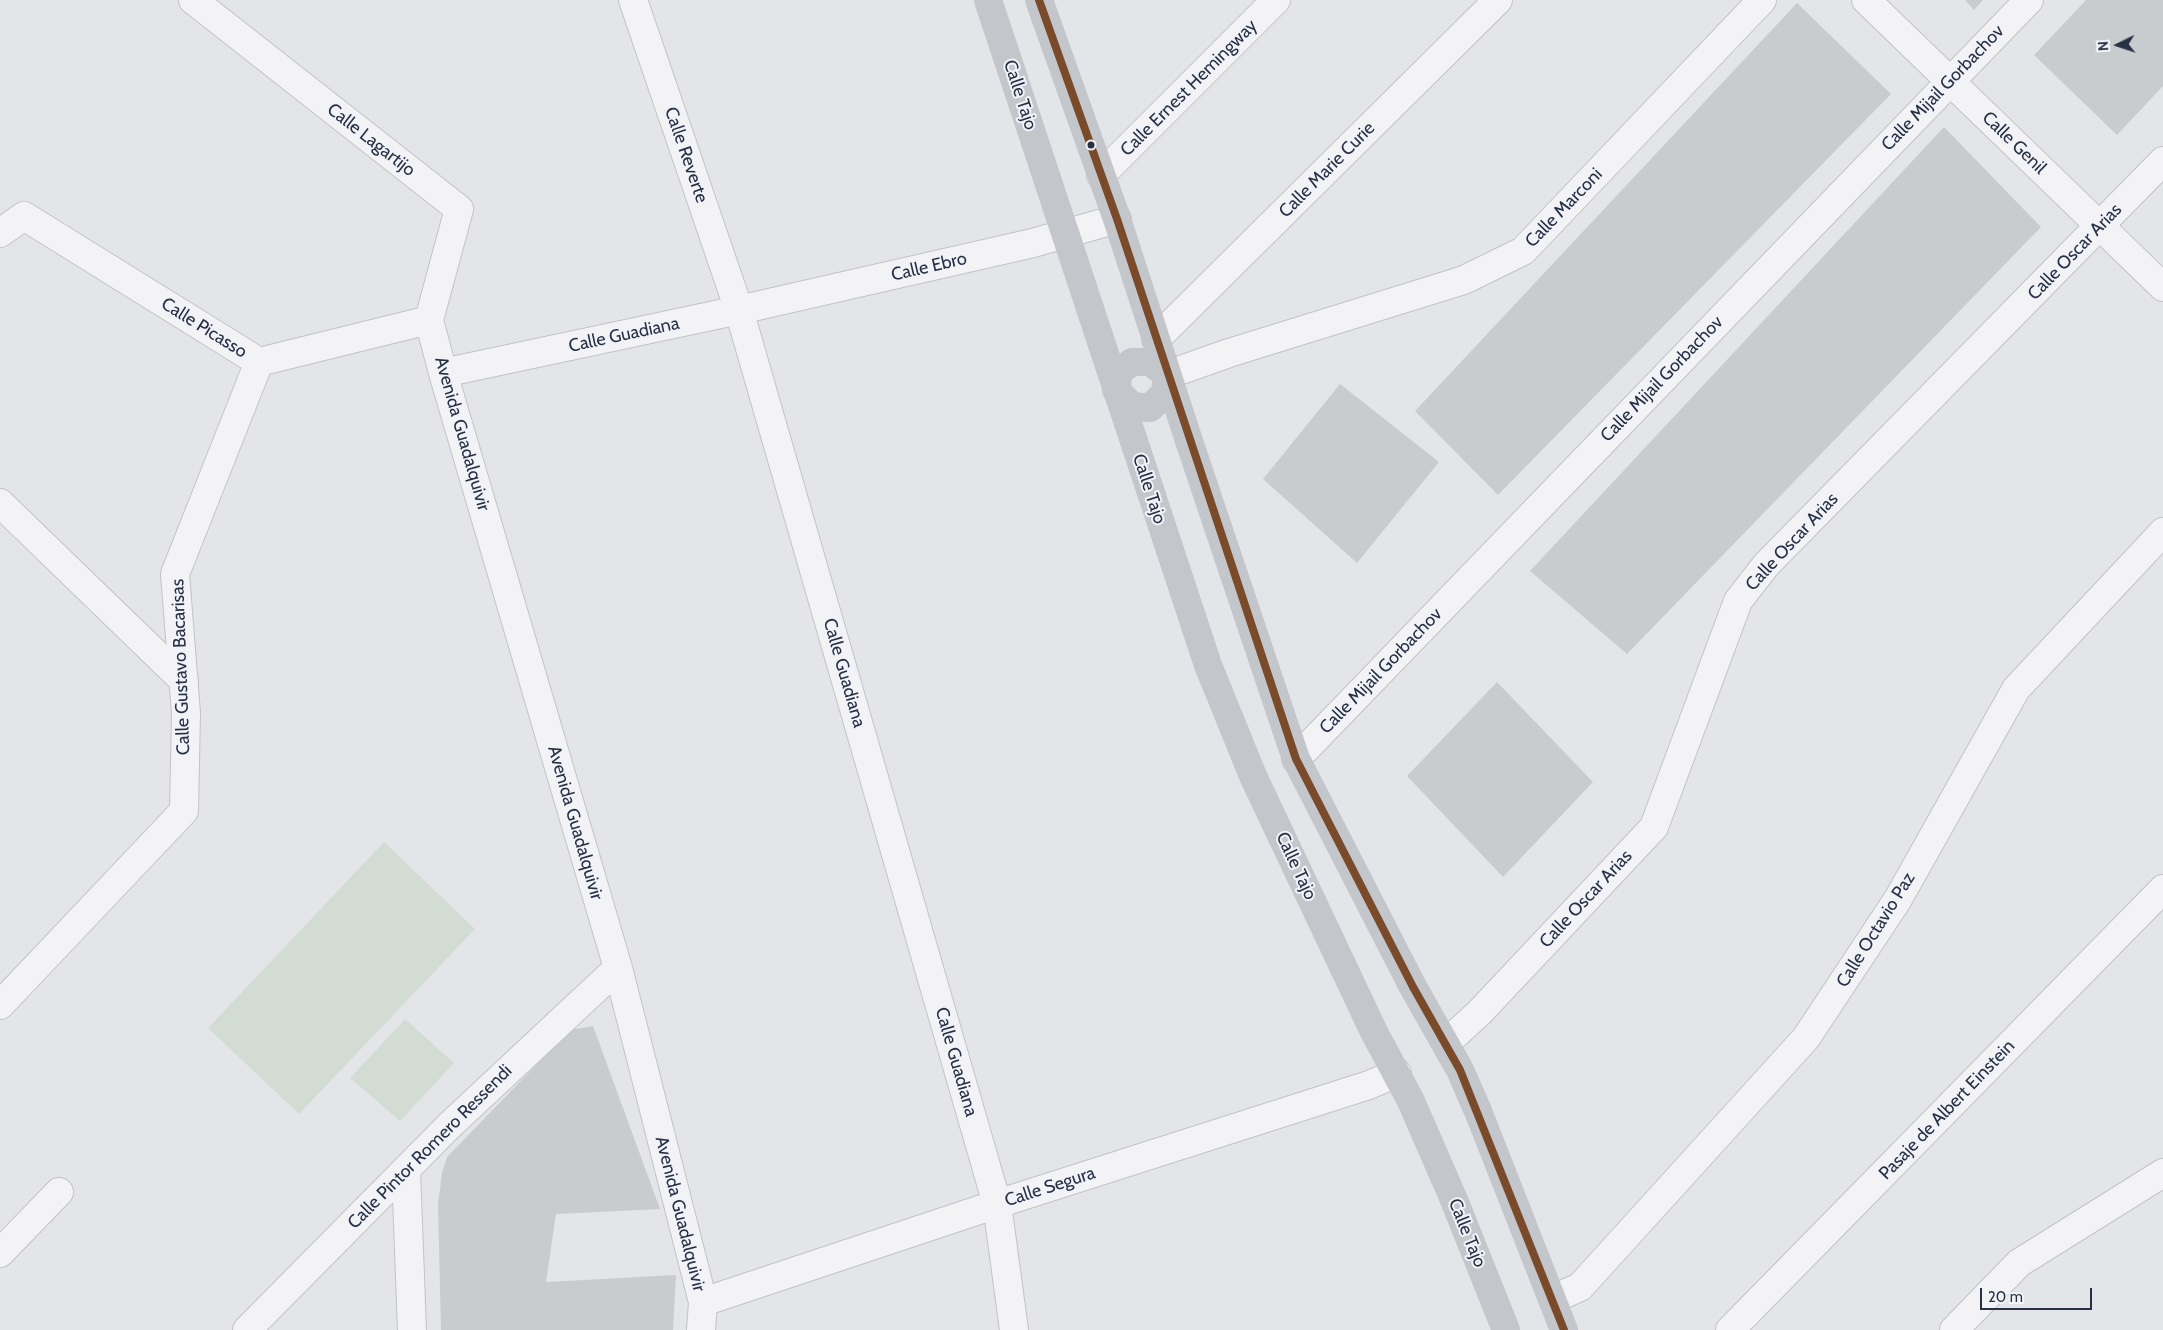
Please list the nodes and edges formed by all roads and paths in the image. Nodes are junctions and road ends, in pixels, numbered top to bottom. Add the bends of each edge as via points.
1 (192, 0) edge
2 (633, 0) edge
3 (988, 0) edge
4 (1276, 0) edge
5 (1498, 0) edge
6 (1762, 0) edge
7 (1866, 0) edge
8 (2029, 0) edge
9 (1045, 3) edge
10 (1950, 81) junction
11 (2163, 161) edge
12 (1101, 175) junction
13 (1117, 219) junction
14 (2100, 226) junction
15 (0, 233) edge
16 (1066, 234) junction
17 (2163, 287) edge
18 (739, 310) junction
19 (429, 320) junction
20 (1156, 339) junction
21 (259, 362) junction
22 (443, 373) junction
23 (1167, 375) junction
24 (1116, 390) junction
25 (0, 503) edge
26 (2163, 532) edge
27 (184, 681) junction
28 (1296, 759) junction
29 (2163, 889) edge
30 (618, 968) junction
31 (0, 1005) edge
32 (1446, 1043) junction
33 (1397, 1073) junction
34 (406, 1170) junction
35 (2163, 1173) edge
36 (59, 1192) dead end
37 (997, 1204) junction
38 (0, 1253) edge
39 (1553, 1299) junction
40 (703, 1302) junction
41 (247, 1330) edge
42 (412, 1330) edge
43 (701, 1330) edge
44 (1014, 1330) edge
45 (1506, 1330) edge
46 (1564, 1330) edge
47 (1730, 1330) edge
48 (1954, 1330) edge

1 - 19 street, Calle Lagartijo via 459,208
2 - 18 street, Calle Reverte
3 - 16 street, Calle Tajo
4 - 12 street, Calle Ernest Hemingway
5 - 20 street, Calle Marie Curie
6 - 23 street, Calle Marconi via 1523,251 1464,280
7 - 10 street, Calle Genil
8 - 10 street, Calle Mijail Gorbachov
9 - 12 street
10 - 14 street, Calle Genil
10 - 28 street, Calle Mijail Gorbachov
11 - 14 street, Calle Oscar Arias
12 - 13 street
13 - 16 street, Calle Ebro
13 - 20 street
14 - 17 street, Calle Genil
14 - 32 street, Calle Oscar Arias via 1766,565 1738,601 1654,827 1479,1013
15 - 21 street, Calle Picasso via 24,216
16 - 18 street, Calle Ebro
16 - 24 street, Calle Tajo
18 - 22 street, Calle Guadiana
18 - 37 street, Calle Guadiana
19 - 21 street, Calle Picasso
19 - 22 street, Avenida Guadalquivir
20 - 23 street
21 - 27 street, Calle Gustavo Bacarisas via 176,574
22 - 30 street, Avenida Guadalquivir
23 - 24 street via 1150,362 1132,362 1119,372
23 - 24 street via 1165,393 1150,408 1132,406
23 - 28 street
24 - 33 street, Calle Tajo via 1208,665 1253,776 1374,1032
25 - 27 street
26 - 39 street, Calle Octavio Paz via 2016,689 1898,899 1806,1038 1580,1287
27 - 31 street, Calle Gustavo Bacarisas via 184,811
28 - 32 street via 1413,987
29 - 47 street, Pasaje de Albert Einstein
30 - 34 street, Calle Pintor Romero Ressendi
30 - 40 street, Avenida Guadalquivir
32 - 39 street via 1478,1111
33 - 37 street, Calle Segura via 1369,1085
33 - 45 street, Calle Tajo via 1454,1200
34 - 41 street, Calle Pintor Romero Ressendi
34 - 42 street
35 - 48 street via 2019,1263
36 - 38 street
37 - 40 street, Calle Segura
37 - 44 street, Calle Guadiana
39 - 46 street
40 - 43 street, Avenida Guadalquivir

